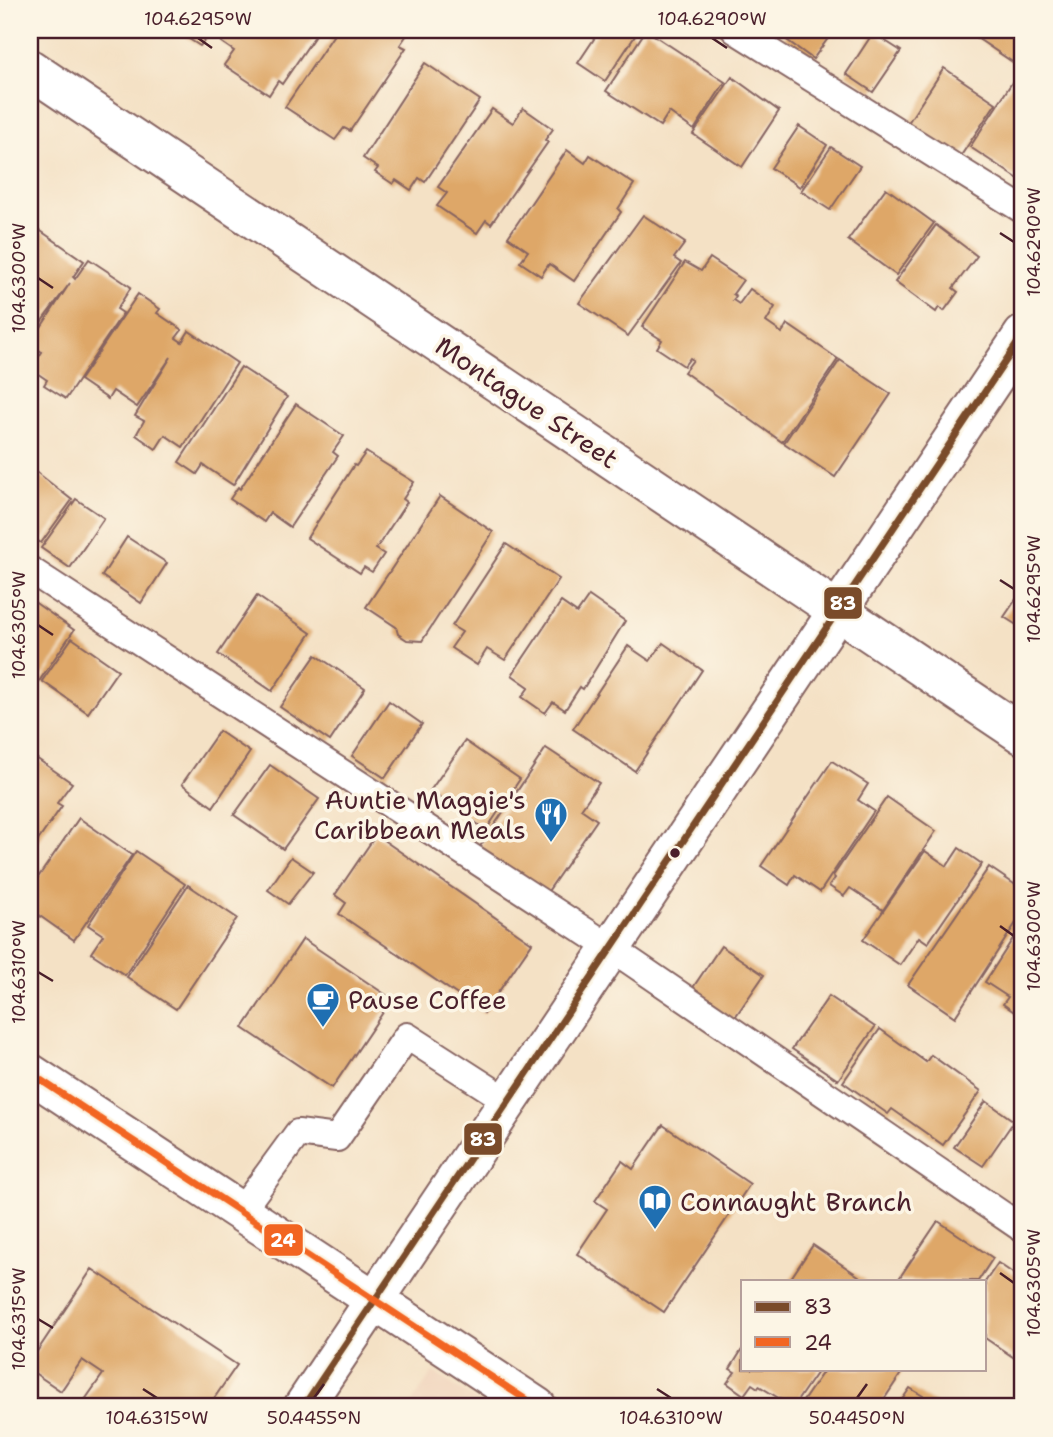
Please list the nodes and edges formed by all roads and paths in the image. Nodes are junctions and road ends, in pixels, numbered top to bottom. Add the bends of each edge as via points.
1 (735, 30) edge
2 (30, 69) edge
3 (1023, 210) edge
4 (1023, 334) edge
5 (30, 570) edge
6 (838, 610) junction
7 (1023, 735) edge
8 (611, 948) junction
9 (30, 1073) edge
10 (508, 1101) junction
11 (242, 1211) junction
12 (1023, 1229) edge
13 (376, 1298) junction
14 (303, 1407) edge
15 (537, 1407) edge

1 - 3 lane
2 - 6 street, Montague Street
4 - 6 street
5 - 8 lane
6 - 7 street, Montague Street
6 - 8 street
8 - 10 street
8 - 12 lane
9 - 11 street
10 - 11 lane via 407,1037 337,1138 298,1133
10 - 13 street
11 - 13 street
13 - 14 street
13 - 15 street

